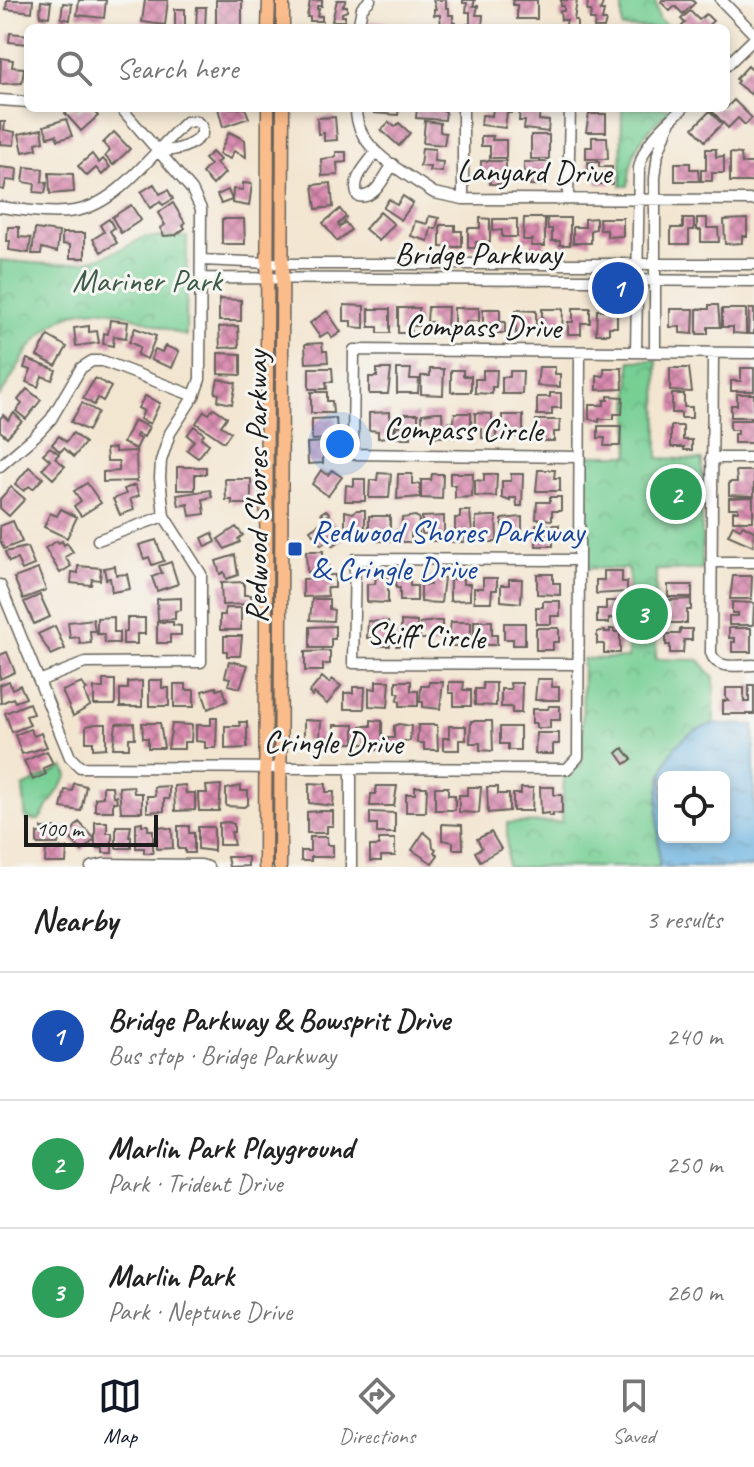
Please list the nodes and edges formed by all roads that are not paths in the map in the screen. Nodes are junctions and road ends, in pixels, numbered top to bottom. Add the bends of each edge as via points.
1 (269, 0) edge
2 (283, 0) edge
3 (370, 0) edge
4 (721, 0) edge
5 (268, 24) edge
6 (283, 24) edge
7 (359, 24) edge
8 (754, 36) edge
9 (730, 62) edge
10 (0, 100) edge
11 (24, 102) edge
12 (124, 112) edge
13 (268, 112) edge
14 (283, 112) edge
15 (356, 112) edge
16 (463, 112) edge
17 (570, 112) edge
18 (679, 112) edge
19 (669, 122) junction
20 (159, 152) junction
21 (376, 152) junction
22 (393, 164) junction
23 (568, 198) junction
24 (463, 199) junction
25 (638, 199) junction
26 (655, 199) junction
27 (754, 200) edge
28 (0, 207) edge
29 (201, 260) junction
30 (266, 263) junction
31 (283, 264) junction
32 (637, 264) junction
33 (655, 264) junction
34 (754, 264) edge
35 (201, 278) junction
36 (266, 279) junction
37 (283, 279) junction
38 (637, 280) junction
39 (655, 281) junction
40 (754, 281) edge
41 (354, 350) joint
42 (655, 351) junction
43 (636, 352) junction
44 (580, 353) junction
45 (713, 353) junction
46 (754, 353) edge
47 (194, 396) junction
48 (579, 457) junction
49 (711, 458) junction
50 (754, 458) edge
51 (0, 466) edge
52 (164, 516) junction
53 (98, 540) dead end
54 (579, 560) junction
55 (712, 562) junction
56 (754, 562) edge
57 (0, 585) edge
58 (578, 664) junction
59 (754, 665) edge
60 (39, 681) junction
61 (265, 767) junction
62 (282, 767) junction
63 (351, 770) junction
64 (91, 867) edge
65 (208, 867) edge
66 (265, 867) edge
67 (280, 867) edge
68 (351, 867) edge

1 - 5 main road
2 - 6 main road
3 - 7 street
4 - 8 street
8 - 9 street
10 - 11 street
12 - 20 street
13 - 30 main road, Redwood Shores Parkway
14 - 31 main road, Redwood Shores Parkway
15 - 21 street, Lanyard Drive via 358,128
16 - 24 street
17 - 23 street
18 - 19 street
19 - 25 street via 643,154
19 - 26 street via 656,161
20 - 28 street via 89,208 60,213
20 - 29 street via 199,203
21 - 22 street, Lanyard Drive
21 - 22 street via 356,181 358,196 371,195
22 - 24 street, Lanyard Drive via 437,194
23 - 24 street, Lanyard Drive
23 - 25 street, Lanyard Drive
25 - 26 street, Lanyard Drive
25 - 32 street
26 - 27 street, Lanyard Drive
26 - 33 street
29 - 30 street, Bridge Parkway
29 - 35 street
30 - 31 street, Bridge Parkway
30 - 36 main road, Redwood Shores Parkway
31 - 32 street, Bridge Parkway
31 - 37 main road, Redwood Shores Parkway
32 - 33 street, Bridge Parkway
32 - 38 street
33 - 34 street, Bridge Parkway
33 - 39 street
35 - 36 street, Bridge Parkway
35 - 47 street via 201,370
36 - 37 street, Bridge Parkway
36 - 61 main road, Redwood Shores Parkway
37 - 38 street, Bridge Parkway
37 - 62 main road, Redwood Shores Parkway
38 - 39 street, Bridge Parkway
38 - 43 street
39 - 40 street, Bridge Parkway
39 - 42 street
41 - 44 street, Compass Drive
41 - 48 street, Compass Circle via 353,454
42 - 43 street, Compass Drive
42 - 45 street, Compass Drive
43 - 44 street, Compass Drive
44 - 48 street
45 - 46 street, Compass Drive
45 - 49 street
47 - 51 street via 103,361 90,362 78,371 43,428
47 - 52 street via 173,426 161,461
48 - 54 street
49 - 50 street
49 - 55 street
52 - 53 street
52 - 60 street via 201,574 201,662 85,663
54 - 58 street
54 - 58 street, Skiff Circle via 355,559 353,663
55 - 56 street
55 - 59 street via 711,653 723,665
57 - 60 street
58 - 63 street, Cringle Drive via 577,761 565,769
60 - 61 street, Cringle Drive via 77,766
61 - 62 street, Cringle Drive
61 - 66 main road, Redwood Shores Parkway
62 - 63 street, Cringle Drive
62 - 67 main road, Redwood Shores Parkway
63 - 68 street
64 - 65 street

